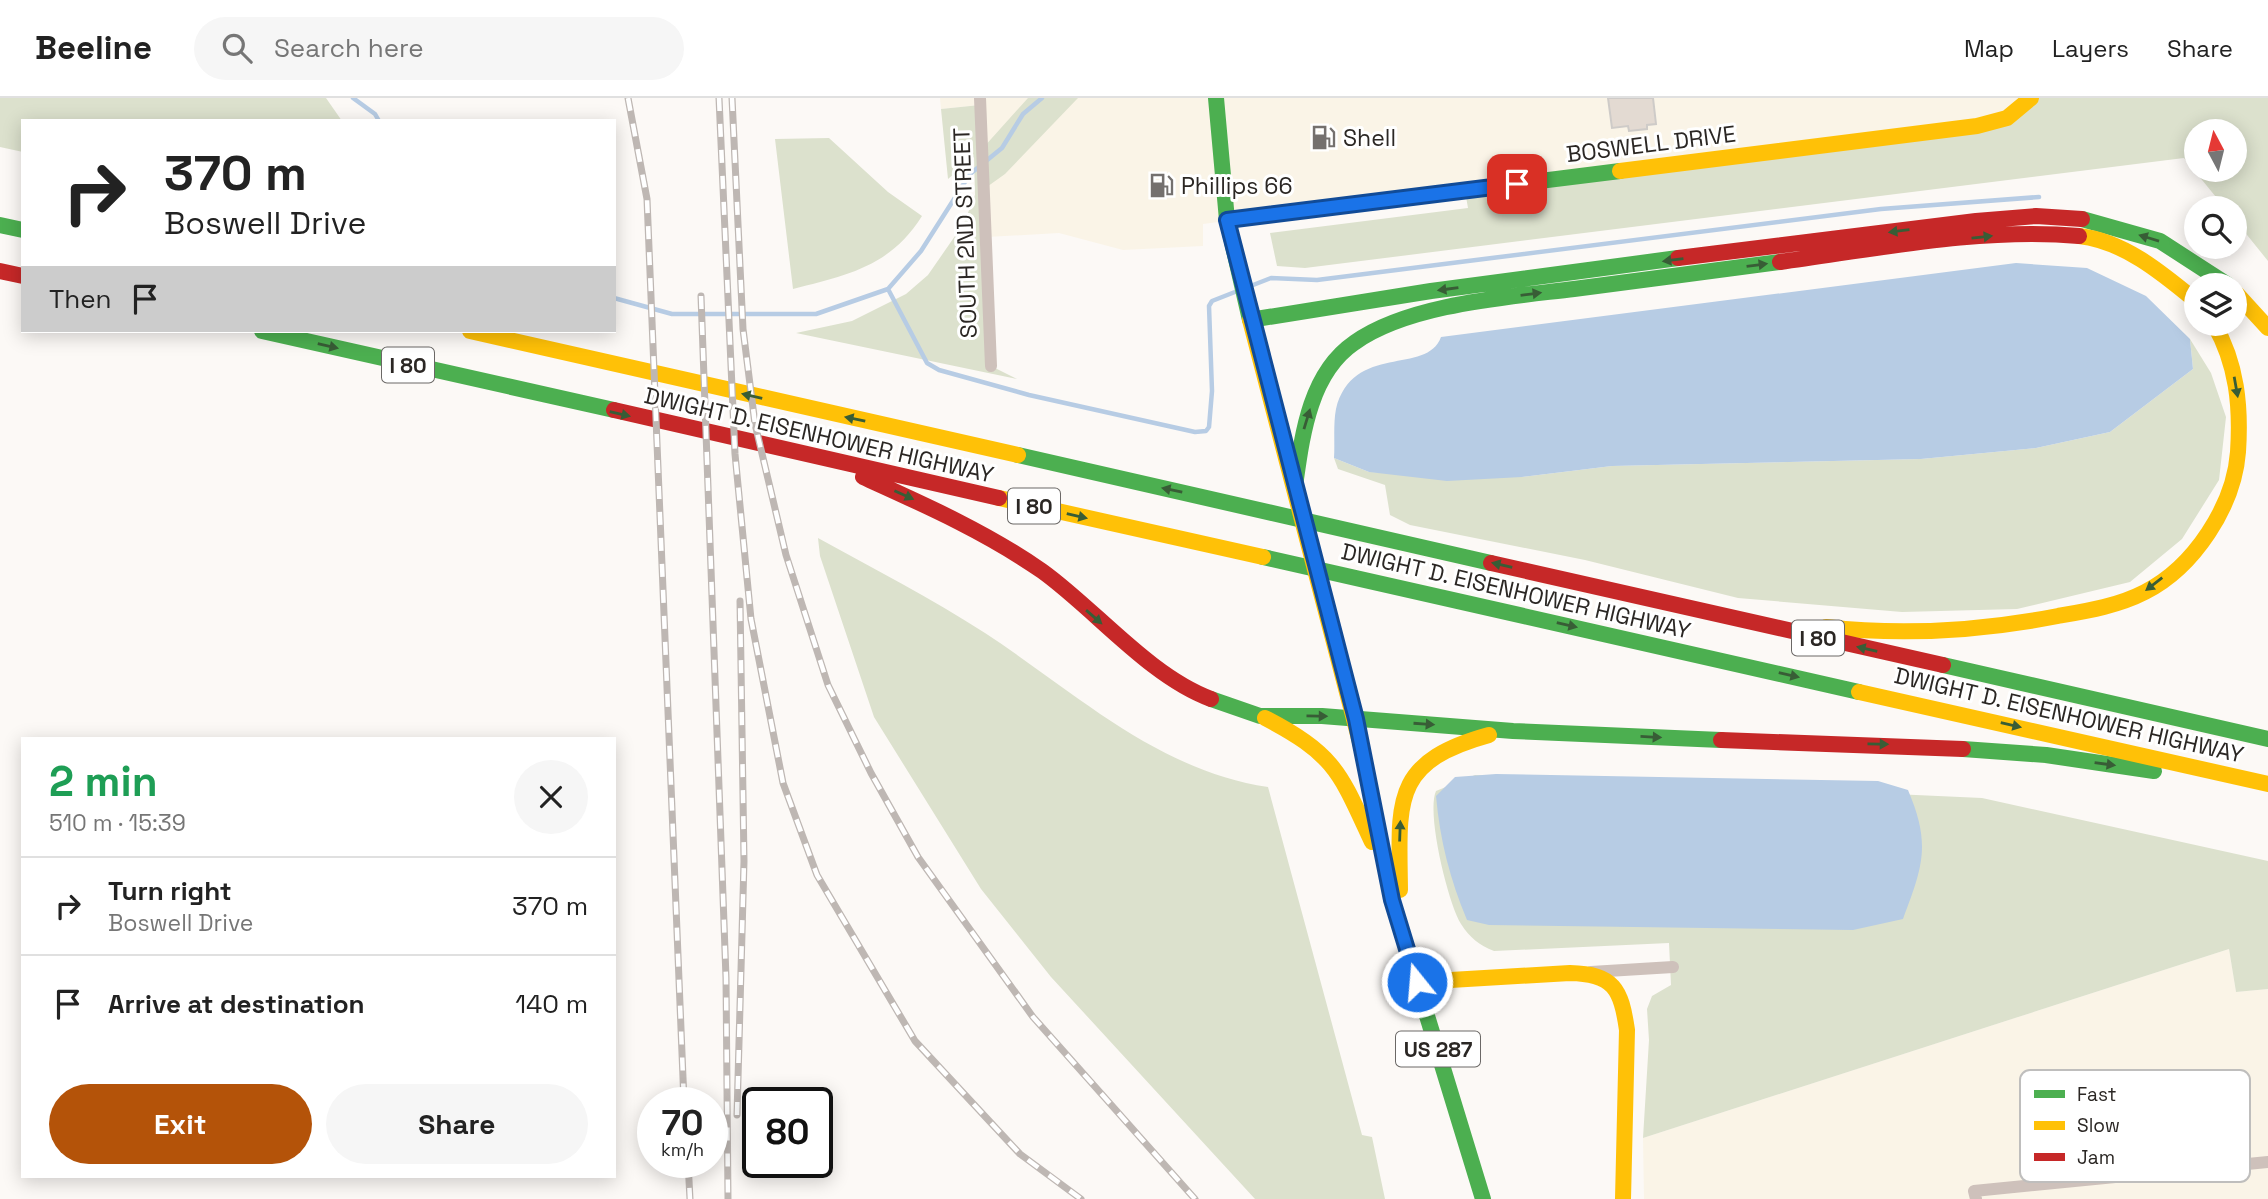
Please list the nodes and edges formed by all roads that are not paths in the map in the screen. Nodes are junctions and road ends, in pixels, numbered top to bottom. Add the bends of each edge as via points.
1 (980, 98) edge
2 (1216, 98) edge
3 (2031, 98) edge
4 (1227, 220) junction
5 (0, 225) edge
6 (21, 230) edge
7 (0, 271) edge
8 (2209, 273) edge
9 (21, 276) edge
10 (2184, 291) edge
11 (1487, 300) junction
12 (2247, 305) edge
13 (1251, 320) junction
14 (2268, 328) edge
15 (271, 333) edge
16 (478, 333) edge
17 (2221, 336) edge
18 (991, 366) dead end
19 (819, 458) junction
20 (1295, 486) junction
21 (1635, 597) junction
22 (1260, 716) junction
23 (1356, 719) junction
24 (1513, 731) junction
25 (2268, 739) edge
26 (2268, 785) edge
27 (1387, 875) junction
28 (1400, 923) junction
29 (1673, 967) dead end
30 (1583, 973) junction
31 (1417, 982) junction
32 (2268, 1162) edge
33 (2250, 1164) edge
34 (2090, 1182) edge
35 (1975, 1195) edge
36 (1483, 1199) edge
37 (1623, 1199) edge

1 - 18 street, SOUTH 2ND STREET
2 - 4 main road, US 287
3 - 4 main road, BOSWELL DRIVE via 2007,118 1977,126
4 - 13 main road, US 287
5 - 6 main road
7 - 9 main road
8 -> 13 main road via 2160,241 2089,220 2036,216 1381,298
11 -> 10 main road via 1976,237 2045,233 2096,238 2154,266
11 - 13 main road
20 -> 11 main road via 1305,419 1328,371 1353,343 1401,319
12 - 14 main road
13 - 20 main road, US 287
15 -> 19 main road, DWIGHT D. EISENHOWER HIGHWAY / I 80
21 -> 16 main road, DWIGHT D. EISENHOWER HIGHWAY / I 80
17 -> 21 main road via 2238,389 2235,481 2217,519 2188,557 2146,592 2087,611 1952,634 1872,633
19 -> 22 main road via 960,520 1043,572 1107,628 1193,692
19 -> 26 main road, DWIGHT D. EISENHOWER HIGHWAY / I 80
20 - 23 main road, US 287
25 -> 21 main road, DWIGHT D. EISENHOWER HIGHWAY / I 80
22 -> 23 main road
22 - 27 main road via 1305,737 1328,756 1348,784
23 -> 24 main road
23 - 27 main road, US 287
24 -> 26 main road via 2033,754
28 -> 24 main road via 1400,811 1408,785 1422,763 1445,747
27 - 28 main road, US 287
28 - 31 main road, US 287
29 - 30 street
30 - 31 main road
30 - 37 main road via 1607,981 1618,991 1623,1006
31 - 36 main road, US 287
32 - 33 street
34 - 35 street

